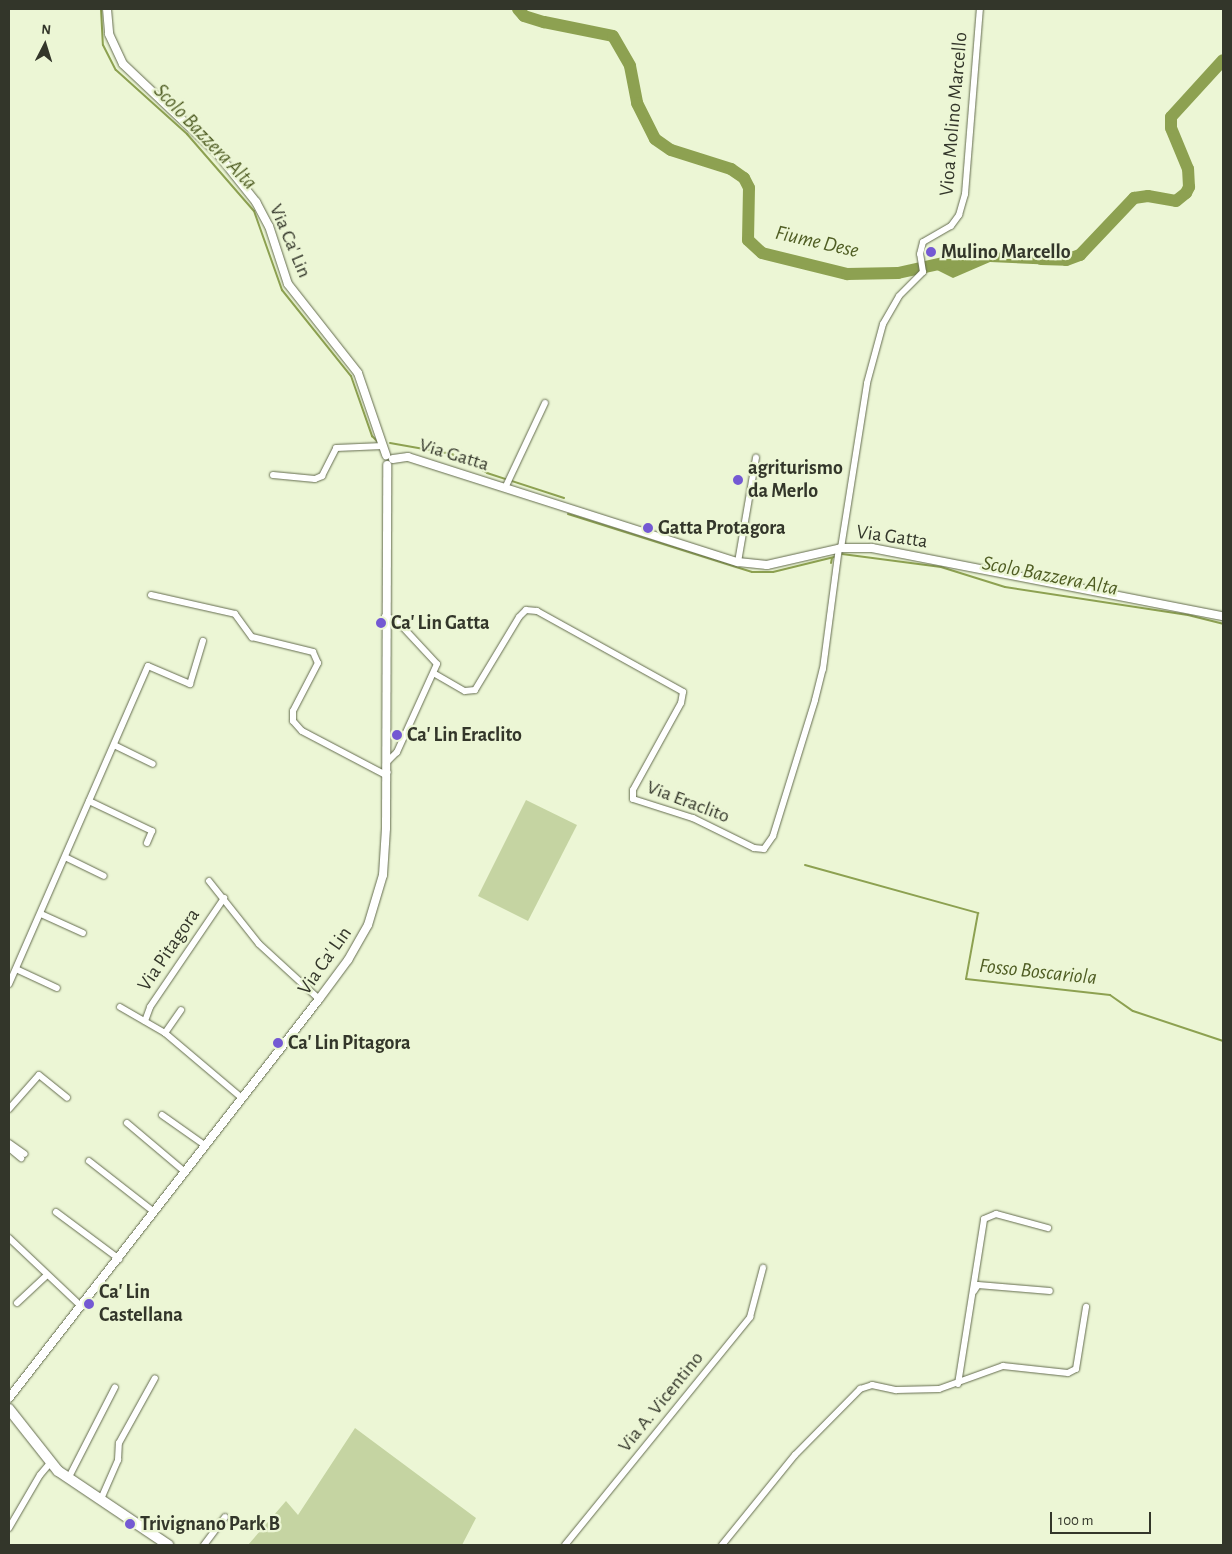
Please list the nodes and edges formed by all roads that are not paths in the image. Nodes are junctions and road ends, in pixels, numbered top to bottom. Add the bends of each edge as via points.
1 (107, 9) edge
2 (980, 9) edge
3 (545, 403) dead end
4 (383, 446) junction
5 (756, 458) dead end
6 (389, 460) junction
7 (273, 475) dead end
8 (506, 484) junction
9 (840, 548) junction
10 (738, 562) junction
11 (152, 595) dead end
12 (385, 616) junction
13 (1223, 616) edge
14 (202, 642) dead end
15 (435, 674) junction
16 (114, 745) junction
17 (388, 761) junction
18 (153, 764) dead end
19 (388, 772) junction
20 (89, 802) junction
21 (146, 843) dead end
22 (65, 856) junction
23 (104, 876) dead end
24 (209, 881) dead end
25 (224, 898) junction
26 (41, 914) junction
27 (83, 933) dead end
28 (16, 969) junction
29 (9, 984) edge
30 (57, 988) dead end
31 (319, 999) junction
32 (120, 1007) dead end
33 (181, 1010) dead end
34 (145, 1021) junction
35 (165, 1033) junction
36 (67, 1098) dead end
37 (242, 1098) junction
38 (9, 1108) edge
39 (162, 1116) dead end
40 (127, 1122) dead end
41 (9, 1143) edge
42 (206, 1146) junction
43 (9, 1148) edge
44 (89, 1161) dead end
45 (185, 1172) junction
46 (56, 1212) dead end
47 (154, 1212) junction
48 (1048, 1228) dead end
49 (9, 1238) edge
50 (119, 1259) junction
51 (763, 1268) dead end
52 (47, 1275) junction
53 (1050, 1291) dead end
54 (973, 1292) junction
55 (17, 1303) dead end
56 (82, 1307) junction
57 (1086, 1307) dead end
58 (155, 1378) dead end
59 (958, 1384) junction
60 (115, 1387) dead end
61 (9, 1398) edge
62 (9, 1409) edge
63 (50, 1463) junction
64 (68, 1479) junction
65 (101, 1499) junction
66 (224, 1517) dead end
67 (9, 1528) edge
68 (164, 1544) edge
69 (204, 1545) edge
70 (565, 1545) edge
71 (722, 1545) edge

1 - 4 street, Via Ca' Lin via 109,34 123,64 211,146 256,202 269,226 288,284 358,373
2 - 9 street, Vioa Molino Marcello via 965,194 959,215 951,226 923,242 923,272 899,296 884,324 867,383
3 - 8 street, Via Gatta
4 - 6 street, Via Ca' Lin
4 - 7 street via 336,448 322,476 315,479
5 - 10 street
6 - 8 street, Via Gatta via 408,457
6 - 12 street, Via Ca' Lin
8 - 10 street, Via Gatta
9 - 10 street, Via Gatta via 774,564
9 - 13 street, Via Gatta via 911,555
9 - 15 street, Via Eraclito via 816,700 771,842 764,848 754,848 693,818 633,799 636,784 681,703 683,692 537,611 526,610 518,617 475,690 466,690
11 - 19 street via 235,614 252,637 313,652 318,663 293,711 297,727 384,774
12 - 15 street via 398,622 432,655 437,664
12 - 17 street, Via Ca' Lin
14 - 16 street via 190,684 148,666
15 - 17 street via 397,752
16 - 18 street
16 - 20 street
17 - 19 street, Via Ca' Lin
19 - 31 street, Via Ca' Lin via 385,861 376,905 356,948
20 - 21 street via 152,831
20 - 22 street
22 - 23 street
22 - 26 street
24 - 25 street
25 - 31 street via 259,944
25 - 34 street, Via Pitagora via 150,1007
26 - 27 street
26 - 28 street
28 - 29 street
28 - 30 street
31 - 37 street, Via Ca' Lin
32 - 34 street, Via Pitagora
33 - 35 street
34 - 35 street, Via Pitagora
35 - 37 street, Via Pitagora
36 - 38 street via 39,1075
37 - 42 street, Via Ca' Lin
39 - 42 street
40 - 45 street
41 - 43 street via 23,1156
42 - 45 street, Via Ca' Lin
44 - 47 street
45 - 47 street, Via Ca' Lin
46 - 50 street
47 - 50 street, Via Ca' Lin
48 - 54 street via 996,1214 984,1219
49 - 52 street
50 - 56 street, Via Ca' Lin
51 - 70 street, Via A. Vicentino via 750,1317
52 - 55 street
52 - 56 street
53 - 54 street via 978,1285
54 - 59 street
56 - 61 street, Via Ca' Lin
57 - 59 street via 1076,1369 1060,1374 1002,1366
58 - 65 street via 119,1443 118,1460
59 - 71 street via 939,1389 896,1390 872,1385 860,1389 795,1455
60 - 64 street
62 - 63 main road
63 - 64 main road
63 - 67 street
64 - 65 main road
65 - 68 main road
66 - 69 street

